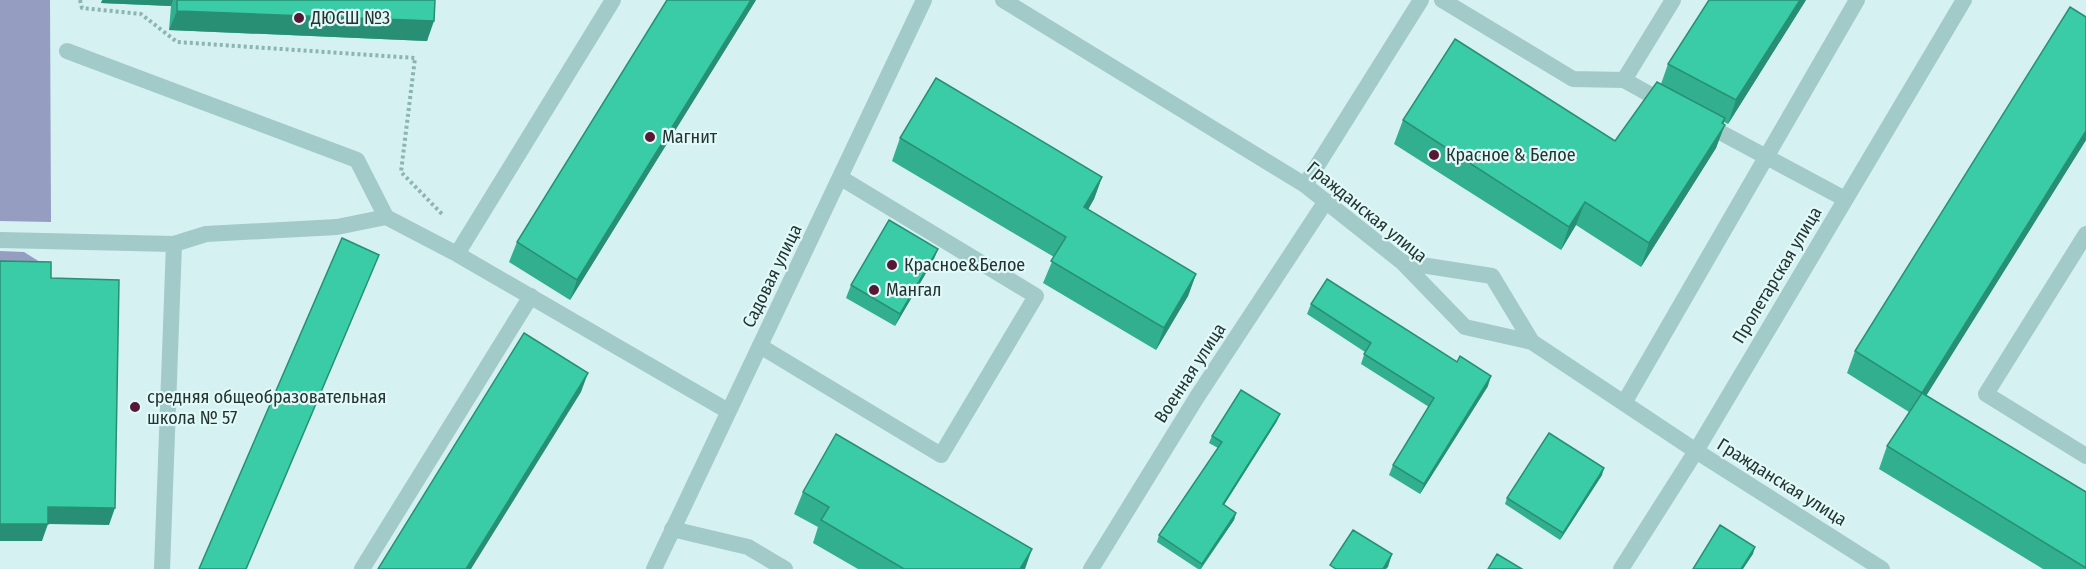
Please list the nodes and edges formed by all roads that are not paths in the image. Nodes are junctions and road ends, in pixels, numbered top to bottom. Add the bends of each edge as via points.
1 (613, 0) edge
2 (924, 0) edge
3 (1003, 0) edge
4 (1421, 0) edge
5 (1442, 0) edge
6 (1673, 0) edge
7 (1857, 0) edge
8 (1964, 0) edge
9 (67, 51) dead end
10 (1624, 80) junction
11 (1765, 156) junction
12 (841, 178) junction
13 (1305, 185) junction
14 (1845, 199) junction
15 (1326, 201) junction
16 (386, 217) junction
17 (2086, 234) edge
18 (0, 240) edge
19 (174, 244) junction
20 (457, 254) junction
21 (1402, 262) junction
22 (531, 296) junction
23 (1532, 342) junction
24 (760, 346) junction
25 (1624, 403) junction
26 (728, 411) junction
27 (1696, 451) junction
28 (2086, 456) edge
29 (672, 529) junction
30 (162, 569) edge
31 (362, 569) edge
32 (654, 569) edge
33 (785, 569) edge
34 (1091, 569) edge
35 (1621, 569) edge
36 (1882, 569) edge

1 - 20 street
2 - 12 street, Садовая улица
3 - 13 street, Гражданская улица
4 - 13 street
5 - 10 street via 1574,79
6 - 10 street
7 - 11 street
8 - 14 street, Пролетарская улица
9 - 16 street via 357,160
10 - 11 street
11 - 14 street
11 - 25 street
12 - 24 street, Садовая улица
12 - 24 street via 1036,296 940,455
13 - 15 street, Гражданская улица
14 - 27 street, Пролетарская улица
15 - 21 street, Гражданская улица
15 - 34 street, Военная улица via 1197,397
16 - 19 street via 338,227 206,234
16 - 20 street
17 - 28 street via 1986,394
18 - 19 street
19 - 30 street
20 - 22 street
21 - 23 street, Гражданская улица via 1465,327
21 - 23 street via 1492,276
22 - 26 street
22 - 31 street
23 - 25 street, Гражданская улица
24 - 26 street, Садовая улица
25 - 27 street, Гражданская улица
26 - 29 street, Садовая улица
27 - 35 street, Пролетарская улица
27 - 36 street, Гражданская улица
29 - 32 street, Садовая улица
29 - 33 street via 748,547

